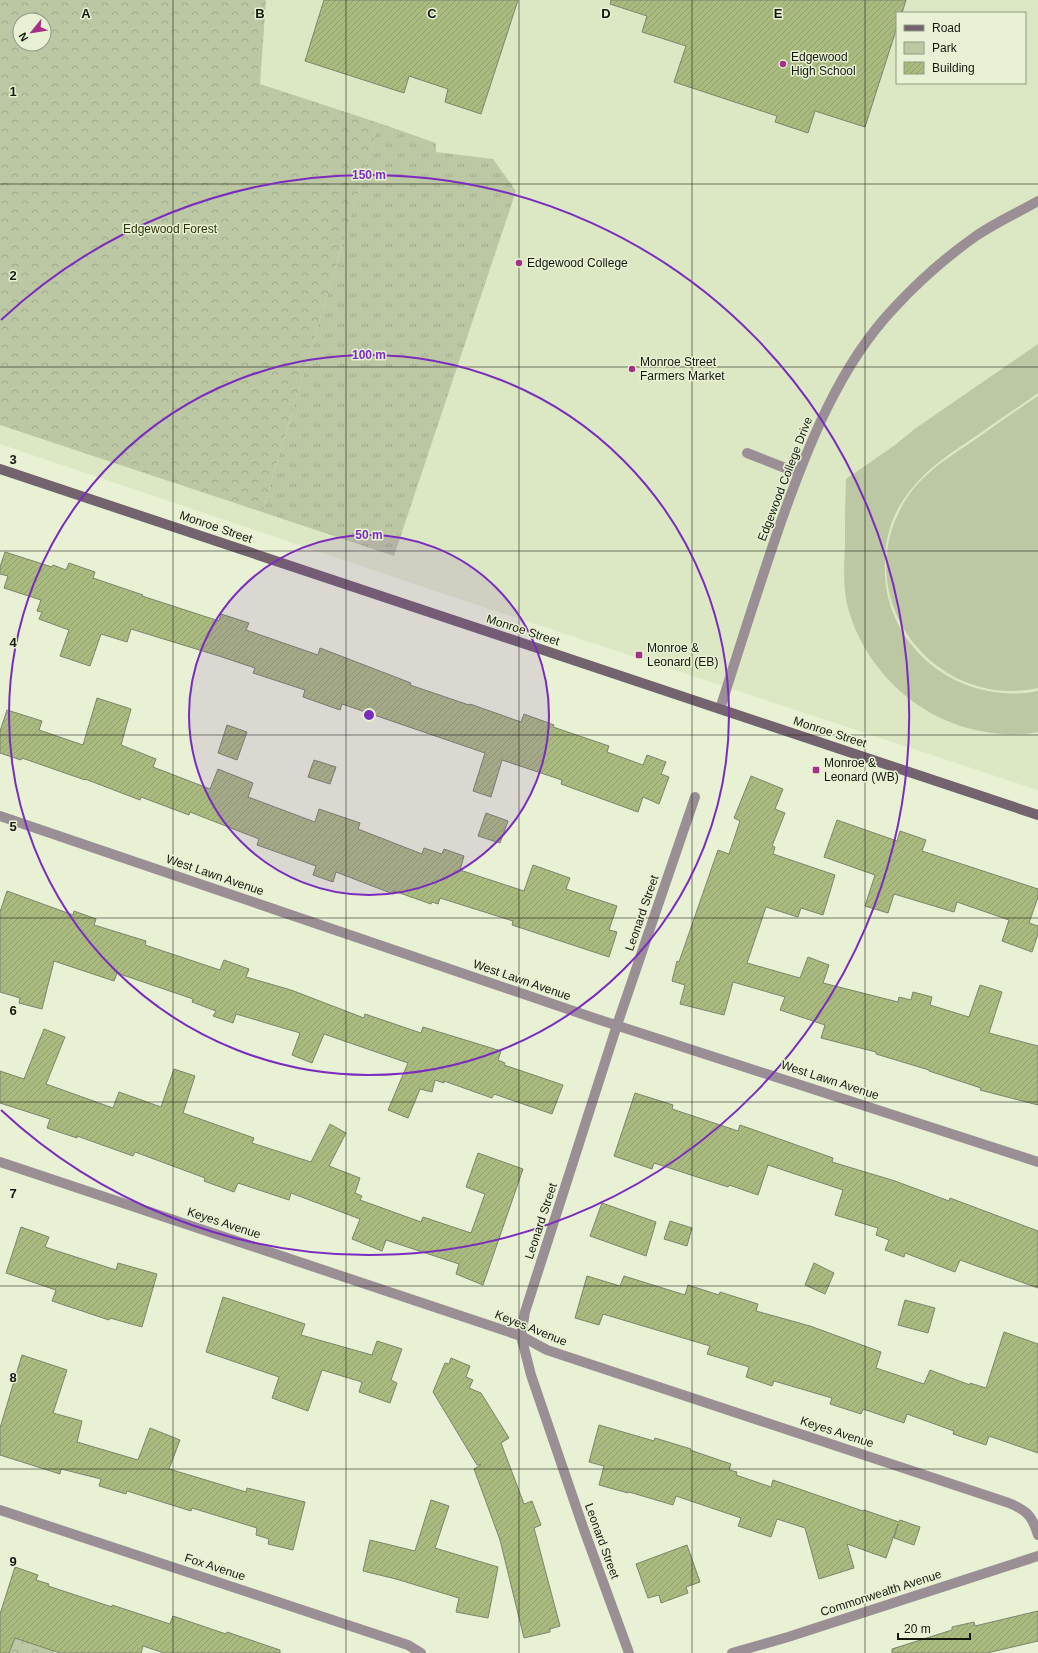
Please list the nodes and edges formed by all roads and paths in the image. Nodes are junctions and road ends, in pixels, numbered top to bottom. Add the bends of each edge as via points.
1 (1038, 201) edge
2 (747, 453) dead end
3 (0, 469) edge
4 (798, 473) junction
5 (720, 709) junction
6 (695, 797) dead end
7 (1038, 815) edge
8 (0, 816) edge
9 (617, 1025) junction
10 (0, 1162) edge
11 (1038, 1162) edge
12 (521, 1336) junction
13 (0, 1510) edge
14 (1038, 1535) edge
15 (1038, 1556) edge
16 (420, 1653) edge
17 (629, 1653) edge
18 (732, 1653) edge

1 - 4 street, Edgewood College Drive via 976,236 929,274 893,309 862,348 842,380
2 - 4 street
3 - 5 main road, Monroe Street
4 - 5 street, Edgewood College Drive via 766,563
5 - 7 main road, Monroe Street
6 - 9 street, Leonard Street
8 - 9 street, West Lawn Avenue
9 - 11 street, West Lawn Avenue
9 - 12 street, Leonard Street via 525,1312
10 - 12 street, Keyes Avenue
12 - 14 street, Keyes Avenue via 547,1350 1021,1508 1030,1516
12 - 17 street, Leonard Street via 531,1375
13 - 16 street, Fox Avenue via 408,1645
15 - 18 street, Commonwealth Avenue

